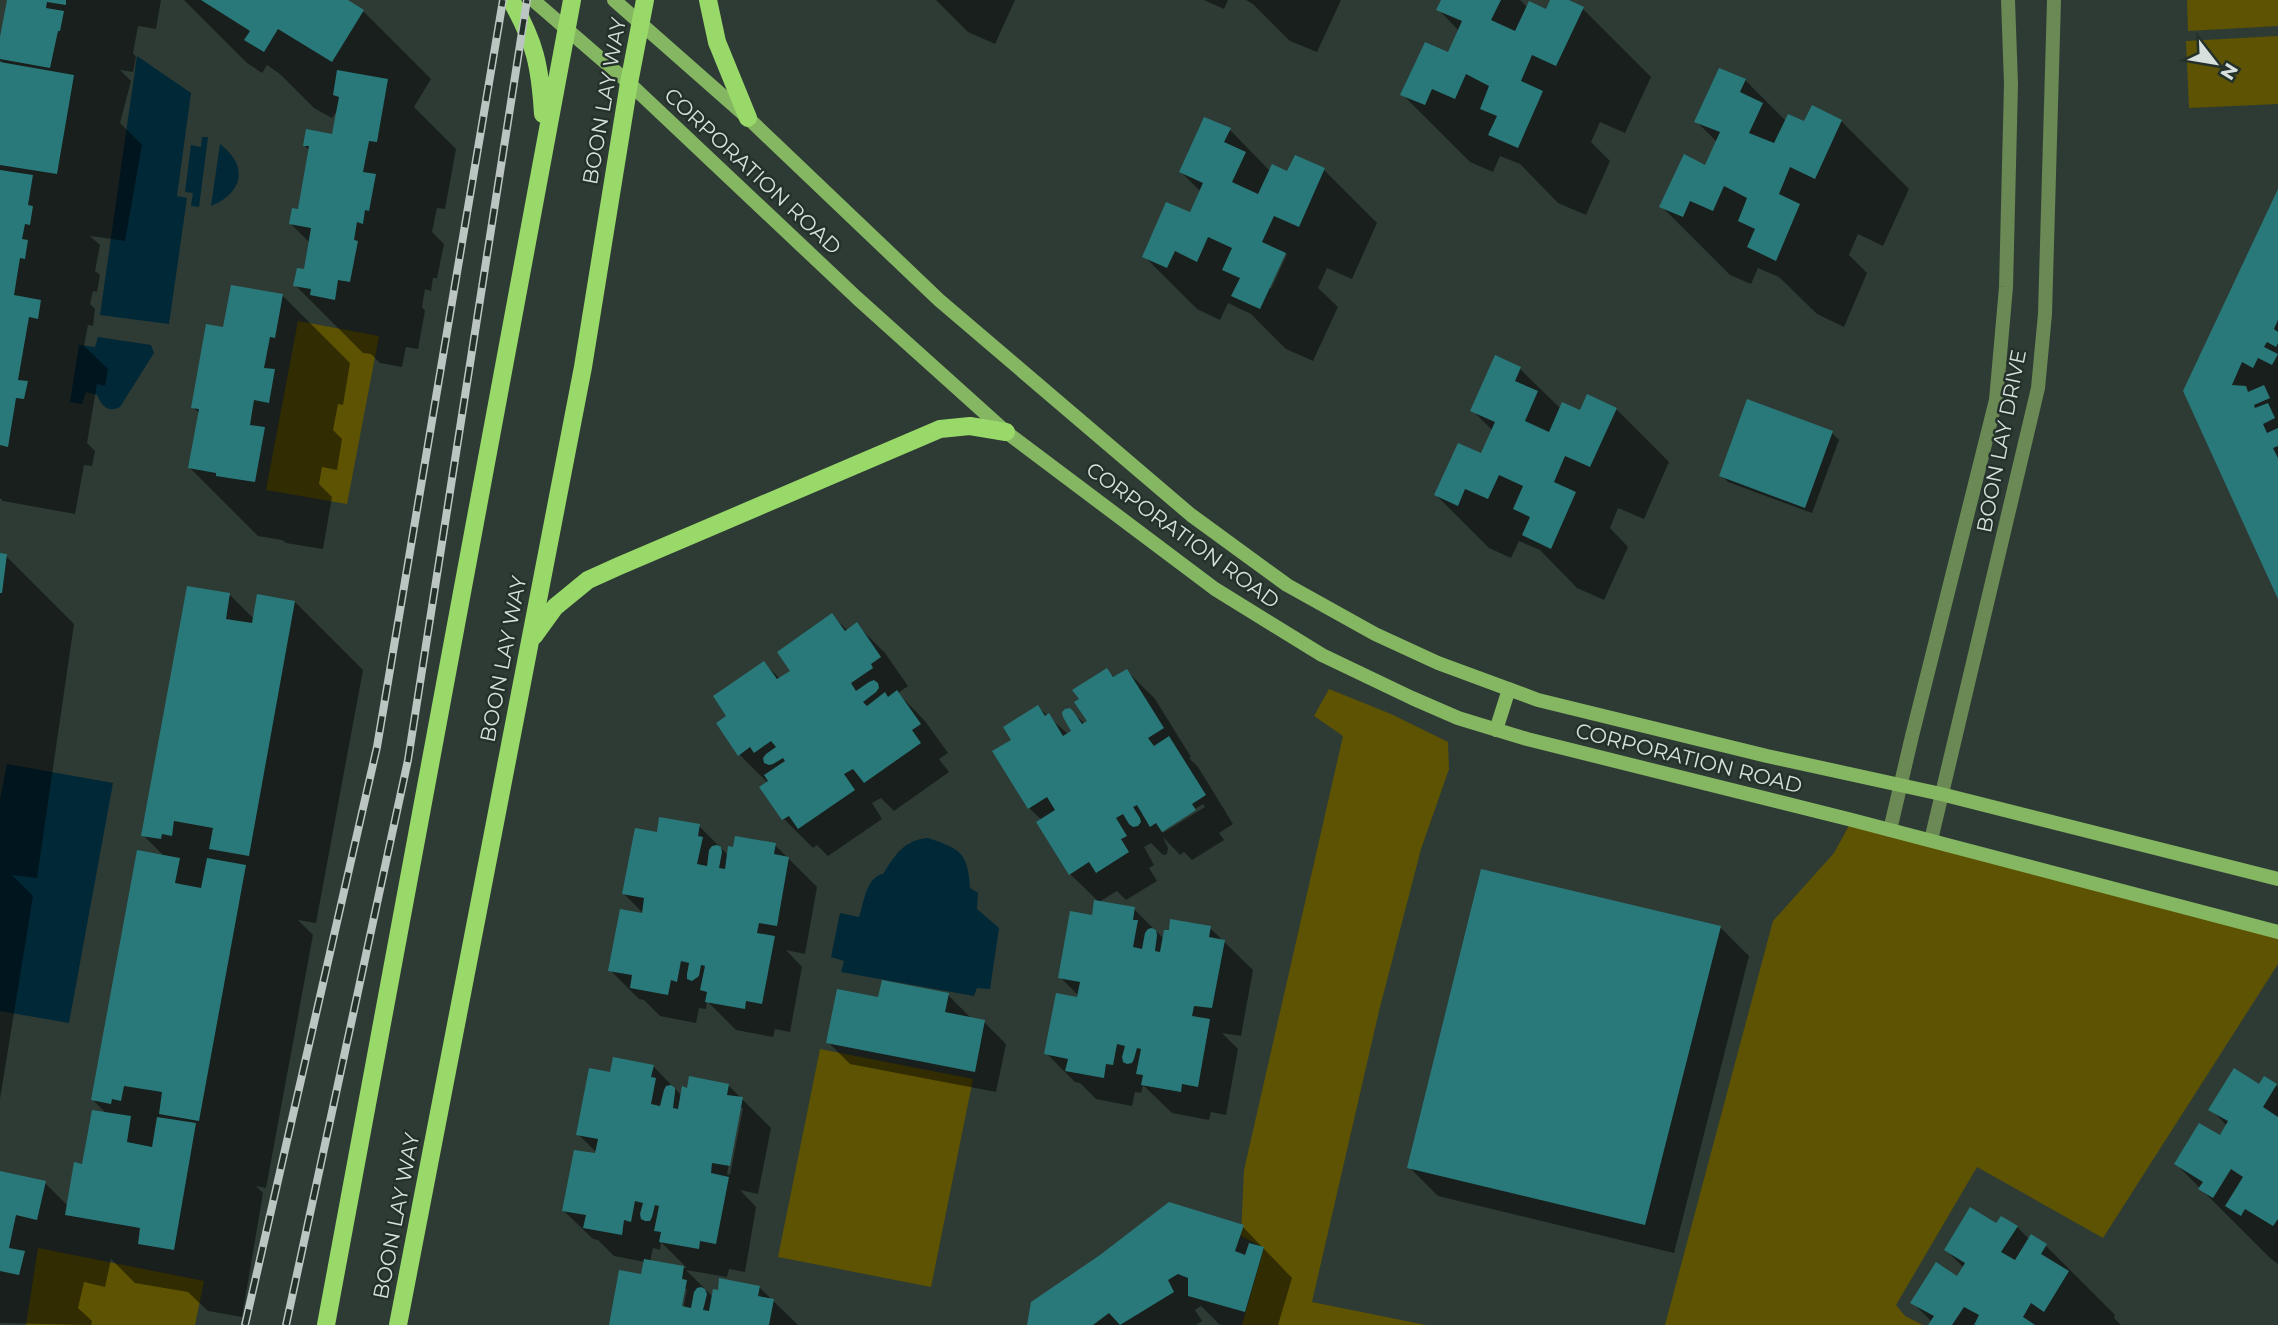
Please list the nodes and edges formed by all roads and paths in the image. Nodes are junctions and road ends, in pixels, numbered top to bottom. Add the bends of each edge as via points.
1 (510, 0) edge
2 (533, 0) edge
3 (572, 0) edge
4 (614, 0) edge
5 (645, 0) edge
6 (708, 0) edge
7 (2008, 0) edge
8 (2054, 0) edge
9 (640, 23) junction
10 (566, 27) junction
11 (629, 83) junction
12 (748, 118) junction
13 (545, 138) junction
14 (1006, 432) junction
15 (530, 642) junction
16 (1508, 689) junction
17 (1496, 730) junction
18 (1900, 785) junction
19 (1941, 794) junction
20 (1890, 830) junction
21 (1931, 840) junction
22 (2278, 879) edge
23 (2278, 932) edge
24 (326, 1325) edge
25 (398, 1325) edge

1 - 13 main road via 528,32 540,72
2 - 10 main road, CORPORATION ROAD
3 - 10 main road
4 - 9 main road, CORPORATION ROAD
5 - 9 main road, BOON LAY WAY
6 - 12 main road via 717,42
7 - 18 street, BOON LAY DRIVE via 2011,84 2006,287 1996,400
8 - 19 street, BOON LAY DRIVE via 2045,314 2038,387
9 - 11 main road, BOON LAY WAY
9 - 12 main road, CORPORATION ROAD
10 - 11 main road, CORPORATION ROAD
10 - 13 main road
11 - 14 main road, CORPORATION ROAD
11 - 15 main road, BOON LAY WAY via 583,367
12 - 16 main road, CORPORATION ROAD via 939,300 1191,515 1287,585 1375,634
13 - 24 main road
14 - 15 main road via 971,425 940,429 598,575 555,607
14 - 17 main road, CORPORATION ROAD via 1215,589 1322,655 1458,718
15 - 25 main road, BOON LAY WAY
16 - 17 main road
16 - 18 main road, CORPORATION ROAD via 1753,753
17 - 20 main road, CORPORATION ROAD
18 - 19 main road, CORPORATION ROAD
18 - 20 street, BOON LAY DRIVE
19 - 21 street, BOON LAY DRIVE
19 - 22 main road, CORPORATION ROAD
20 - 21 main road, CORPORATION ROAD
21 - 23 main road, CORPORATION ROAD

